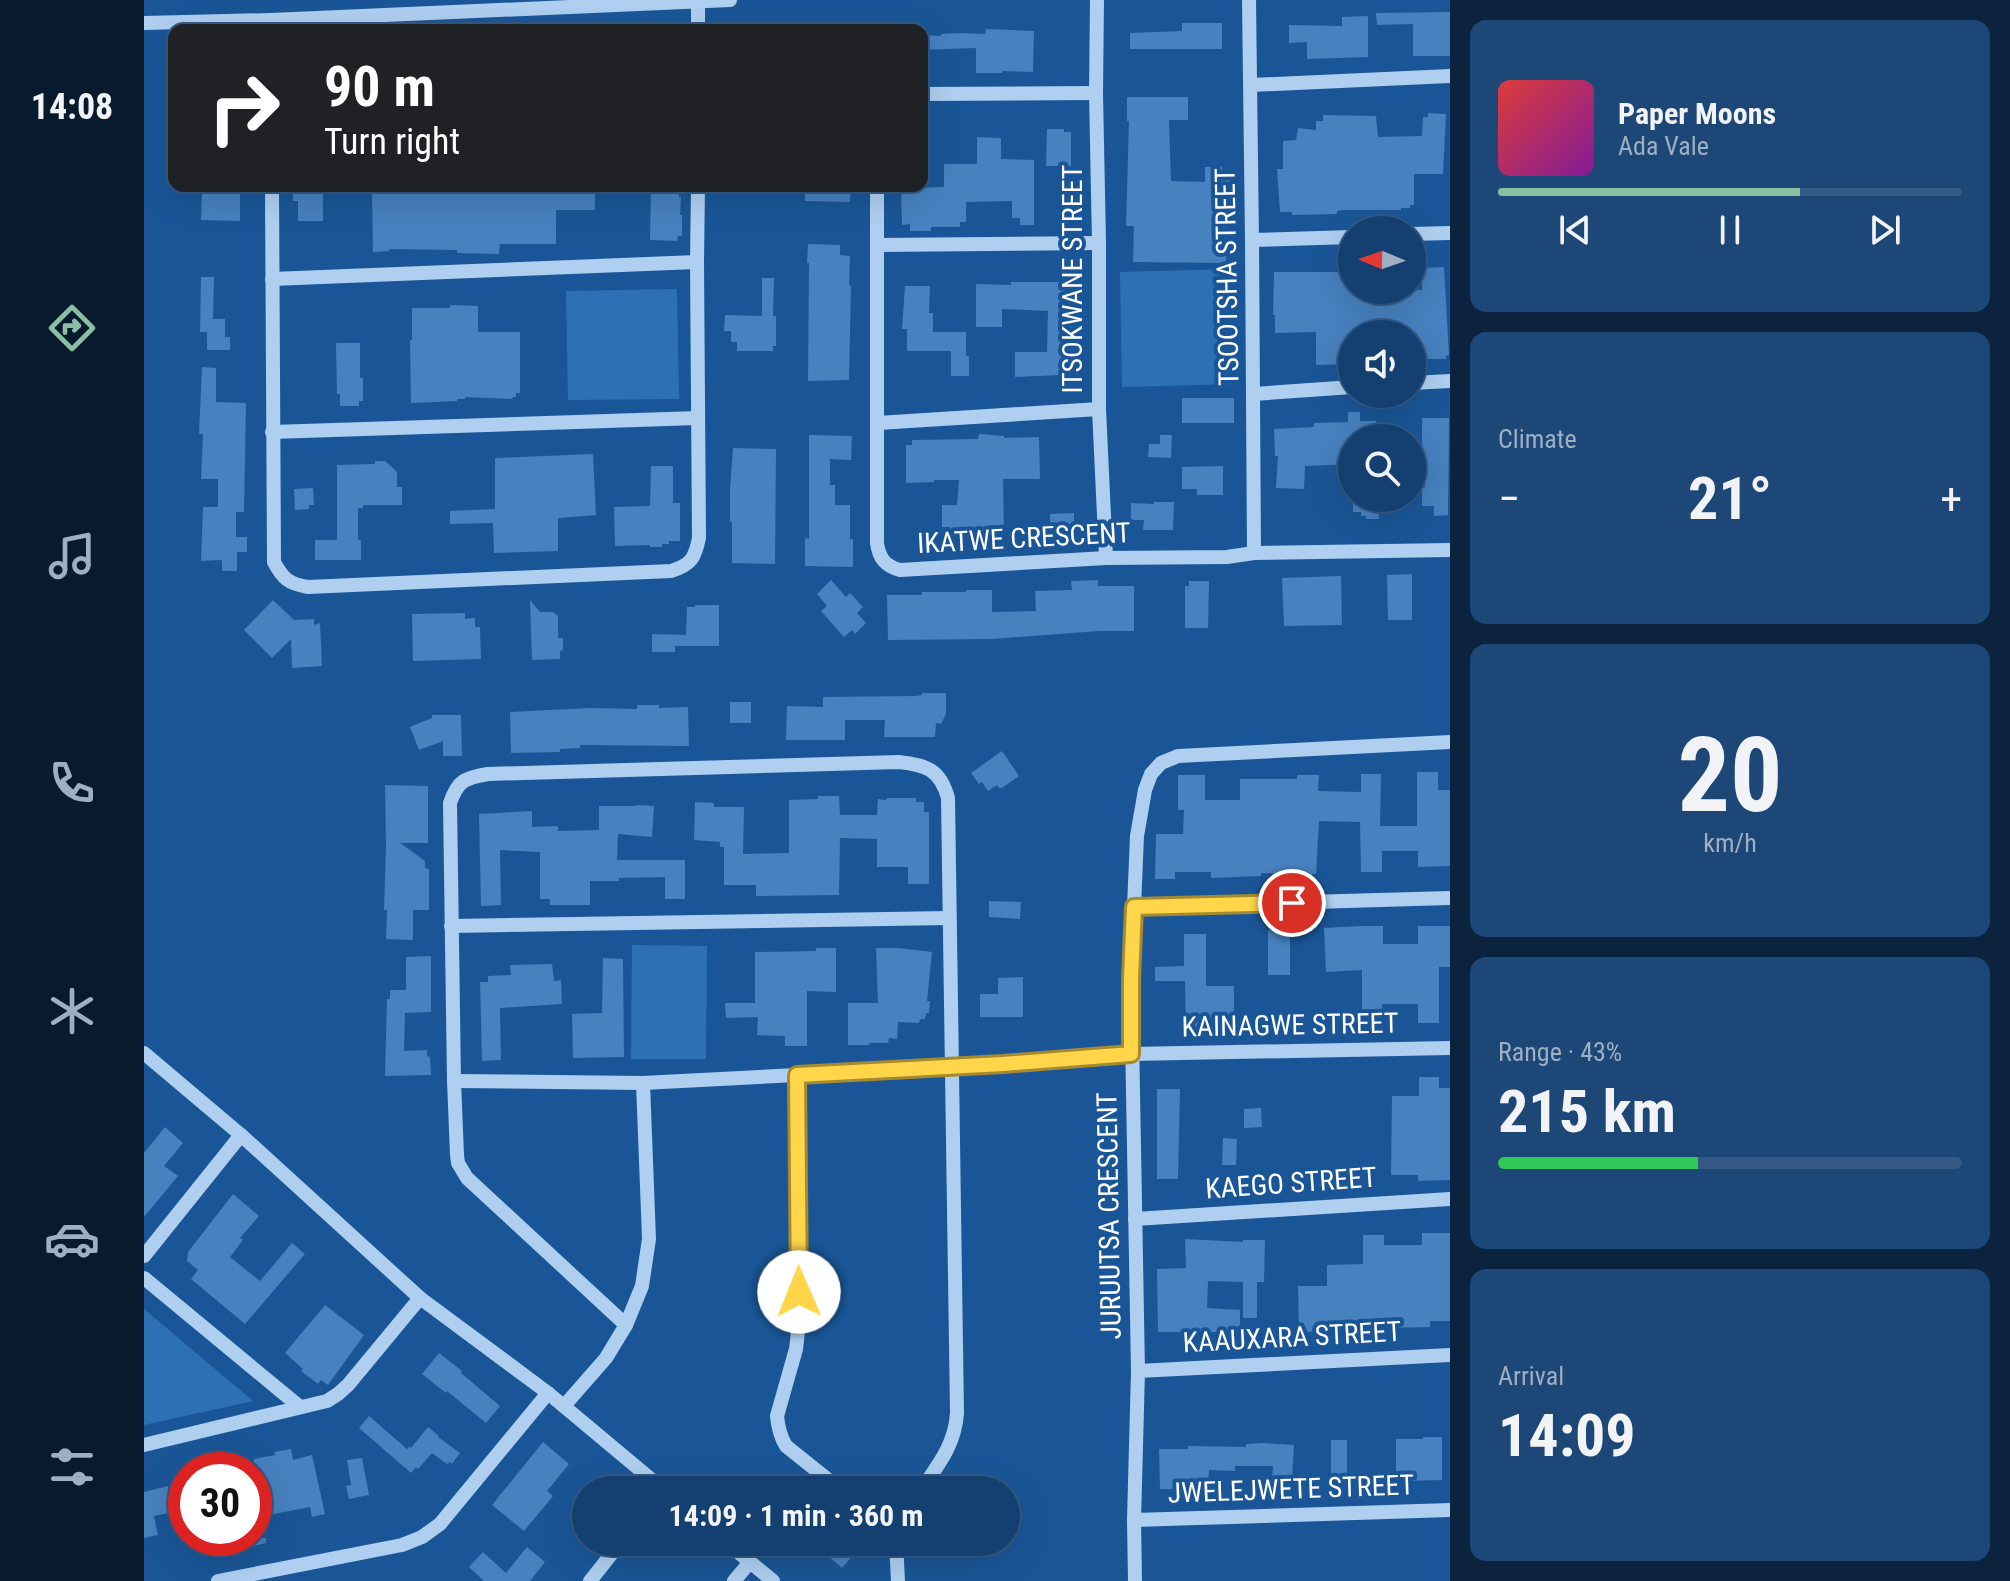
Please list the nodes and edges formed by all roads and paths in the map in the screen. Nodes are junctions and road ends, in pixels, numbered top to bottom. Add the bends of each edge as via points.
1 (730, 0) edge
2 (1097, 0) edge
3 (1249, 0) edge
4 (698, 1) edge
5 (482, 5) edge
6 (449, 6) edge
7 (144, 23) edge
8 (208, 24) edge
9 (280, 24) edge
10 (698, 24) edge
11 (1450, 76) edge
12 (1251, 85) junction
13 (1096, 93) junction
14 (928, 94) edge
15 (272, 192) edge
16 (698, 192) edge
17 (877, 192) edge
18 (1450, 233) edge
19 (1426, 234) edge
20 (1338, 237) edge
21 (1252, 240) junction
22 (1099, 243) junction
23 (878, 245) junction
24 (697, 262) junction
25 (272, 279) junction
26 (1450, 381) edge
27 (1426, 382) edge
28 (1338, 388) edge
29 (1254, 394) junction
30 (1099, 409) junction
31 (698, 418) junction
32 (878, 423) junction
33 (272, 432) junction
34 (1450, 550) edge
35 (1254, 553) junction
36 (1106, 558) junction
37 (1450, 742) edge
38 (1450, 898) edge
39 (1134, 907) junction
40 (949, 918) junction
41 (451, 926) junction
42 (1450, 1048) edge
43 (144, 1053) edge
44 (1131, 1054) junction
45 (951, 1067) junction
46 (797, 1075) junction
47 (454, 1081) junction
48 (643, 1083) junction
49 (241, 1135) junction
50 (1450, 1199) edge
51 (1135, 1219) junction
52 (144, 1256) edge
53 (144, 1278) edge
54 (420, 1298) junction
55 (626, 1325) junction
56 (1450, 1355) edge
57 (1138, 1371) junction
58 (548, 1393) junction
59 (564, 1406) junction
60 (300, 1407) junction
61 (144, 1445) edge
62 (646, 1476) edge
63 (824, 1476) edge
64 (931, 1476) edge
65 (1450, 1510) edge
66 (1134, 1520) junction
67 (610, 1556) edge
68 (743, 1556) edge
69 (897, 1556) edge
70 (750, 1562) junction
71 (218, 1581) edge
72 (590, 1581) edge
73 (734, 1581) edge
74 (773, 1581) edge
75 (898, 1581) edge
76 (1135, 1581) edge

1 - 4 street
2 - 13 street, ITSOKWANE STREET
3 - 12 street, TSOOTSHA STREET
4 - 5 street
4 - 10 street
5 - 6 street
6 - 9 street
7 - 8 street
11 - 12 street
12 - 21 street, TSOOTSHA STREET
13 - 14 street
13 - 22 street, ITSOKWANE STREET
15 - 25 street
16 - 24 street
17 - 23 street, IKATWE CRESCENT
18 - 19 street
20 - 21 street
21 - 29 street, TSOOTSHA STREET
22 - 23 street
22 - 30 street, ITSOKWANE STREET
23 - 32 street, IKATWE CRESCENT
24 - 25 street
24 - 31 street
25 - 33 street
26 - 27 street
28 - 29 street
29 - 35 street, TSOOTSHA STREET
30 - 32 street
30 - 36 street, ITSOKWANE STREET
31 - 33 street
31 - 33 street via 699,538 692,561 683,567 308,587 293,585 274,562
32 - 36 street, IKATWE CRESCENT via 877,543 878,553 891,568
34 - 35 street, IKATWE CRESCENT
35 - 36 street, IKATWE CRESCENT
37 - 39 street, JURUUTSA CRESCENT via 1178,756 1161,763 1145,790
38 - 39 street
39 - 44 street, JURUUTSA CRESCENT
40 - 41 street
40 - 41 street via 945,788 931,770 899,762 488,774 463,780 450,803
40 - 45 street
41 - 47 street
42 - 44 street, KAINAGWE STREET
43 - 49 street
44 - 45 street, KAINAGWE STREET
44 - 51 street, JURUUTSA CRESCENT
45 - 46 street, KAINAGWE STREET
45 - 64 street via 956,1424 945,1457
46 - 48 street, KAINAGWE STREET
46 - 63 street via 799,1323 777,1416 786,1446
47 - 48 street, KAINAGWE STREET
47 - 55 street via 457,1155 463,1172
48 - 55 street via 649,1239 642,1286
49 - 52 street
49 - 54 street
50 - 51 street, KAEGO STREET
51 - 57 street, JURUUTSA CRESCENT
53 - 60 street
54 - 58 street
54 - 60 street via 338,1394
55 - 59 street via 606,1358
56 - 57 street, KAAUXARA STREET
57 - 66 street, JURUUTSA CRESCENT
58 - 59 street
58 - 71 street via 440,1524 422,1537
59 - 62 street
60 - 61 street
65 - 66 street, JWELEJWETE STREET
66 - 76 street, JURUUTSA CRESCENT
67 - 72 street
68 - 70 street
69 - 75 street
70 - 73 street
70 - 74 street

